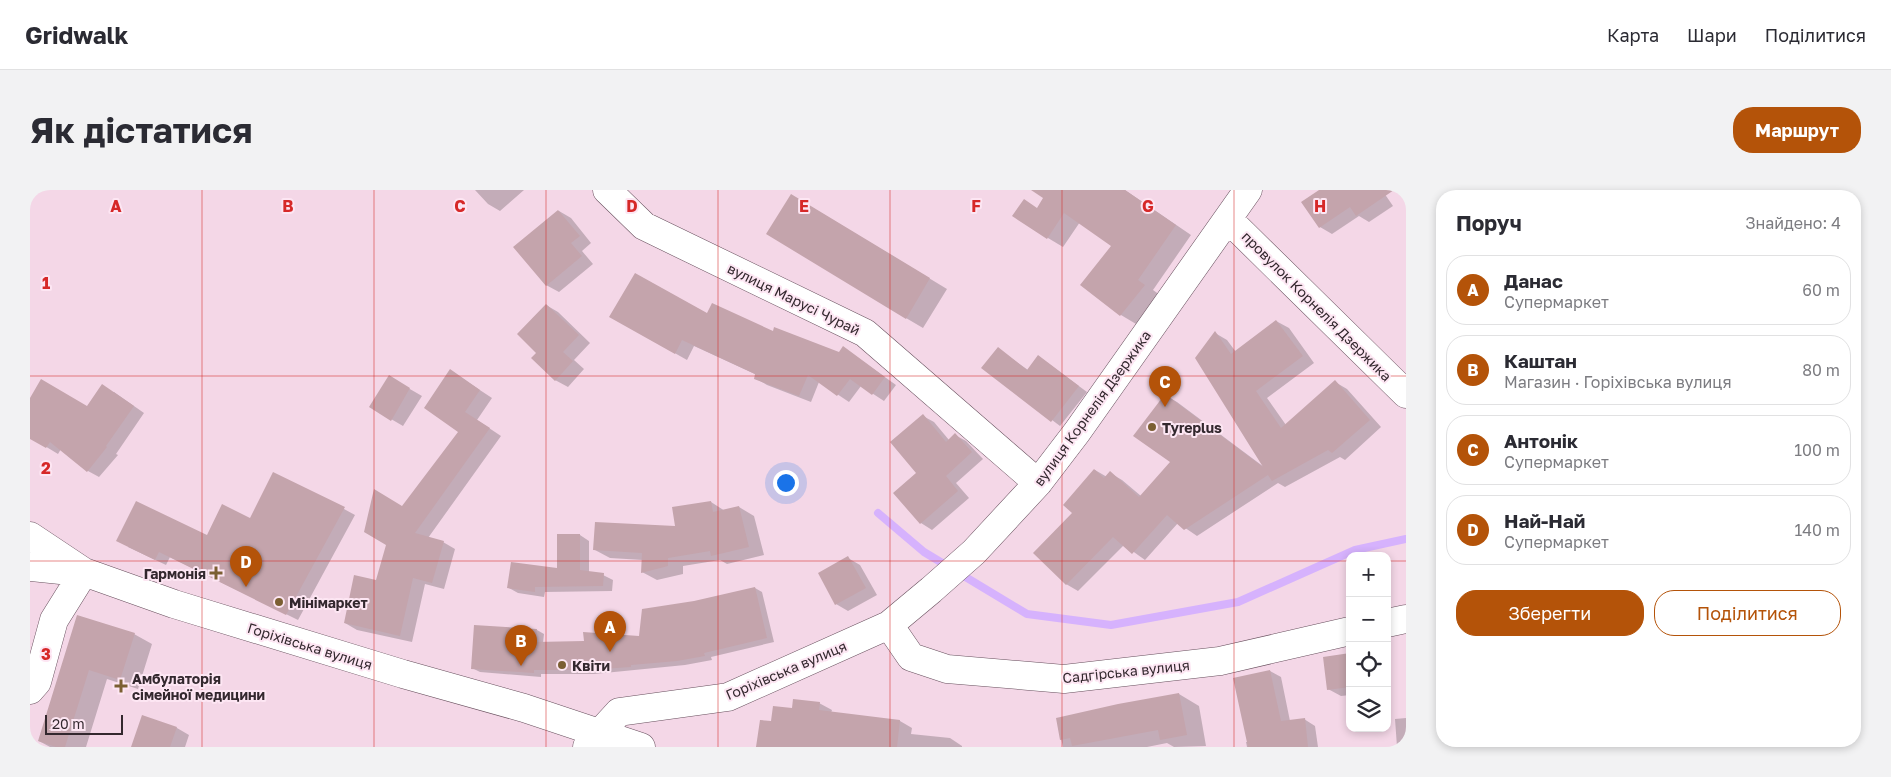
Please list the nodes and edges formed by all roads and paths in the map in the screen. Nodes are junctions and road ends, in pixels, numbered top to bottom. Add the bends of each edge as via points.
1 (607, 190) edge
2 (1248, 190) edge
3 (1228, 219) junction
4 (1406, 394) edge
5 (1038, 484) junction
6 (30, 536) edge
7 (30, 567) edge
8 (84, 572) junction
9 (1406, 619) edge
10 (1391, 622) edge
11 (889, 625) junction
12 (1346, 632) edge
13 (30, 690) edge
14 (593, 740) edge
15 (641, 747) edge

1 - 5 street, вулиця Марусі Чурай via 644,226 865,333
2 - 3 street, вулиця Корнелія Дзержика
3 - 4 street, провулок Корнелія Дзержика
3 - 5 street, вулиця Корнелія Дзержика
5 - 11 street, вулиця Корнелія Дзержика via 974,552
6 - 8 street, Горіхівська вулиця
7 - 8 street
8 - 13 street via 54,620 37,682
8 - 14 street, Горіхівська вулиця via 174,604 524,708
9 - 10 street
11 - 12 street, Садгірська вулиця via 911,657 947,669 1064,679 1220,661
11 - 14 street, Горіхівська вулиця via 728,697 619,712
14 - 15 street, Горіхівська вулиця

